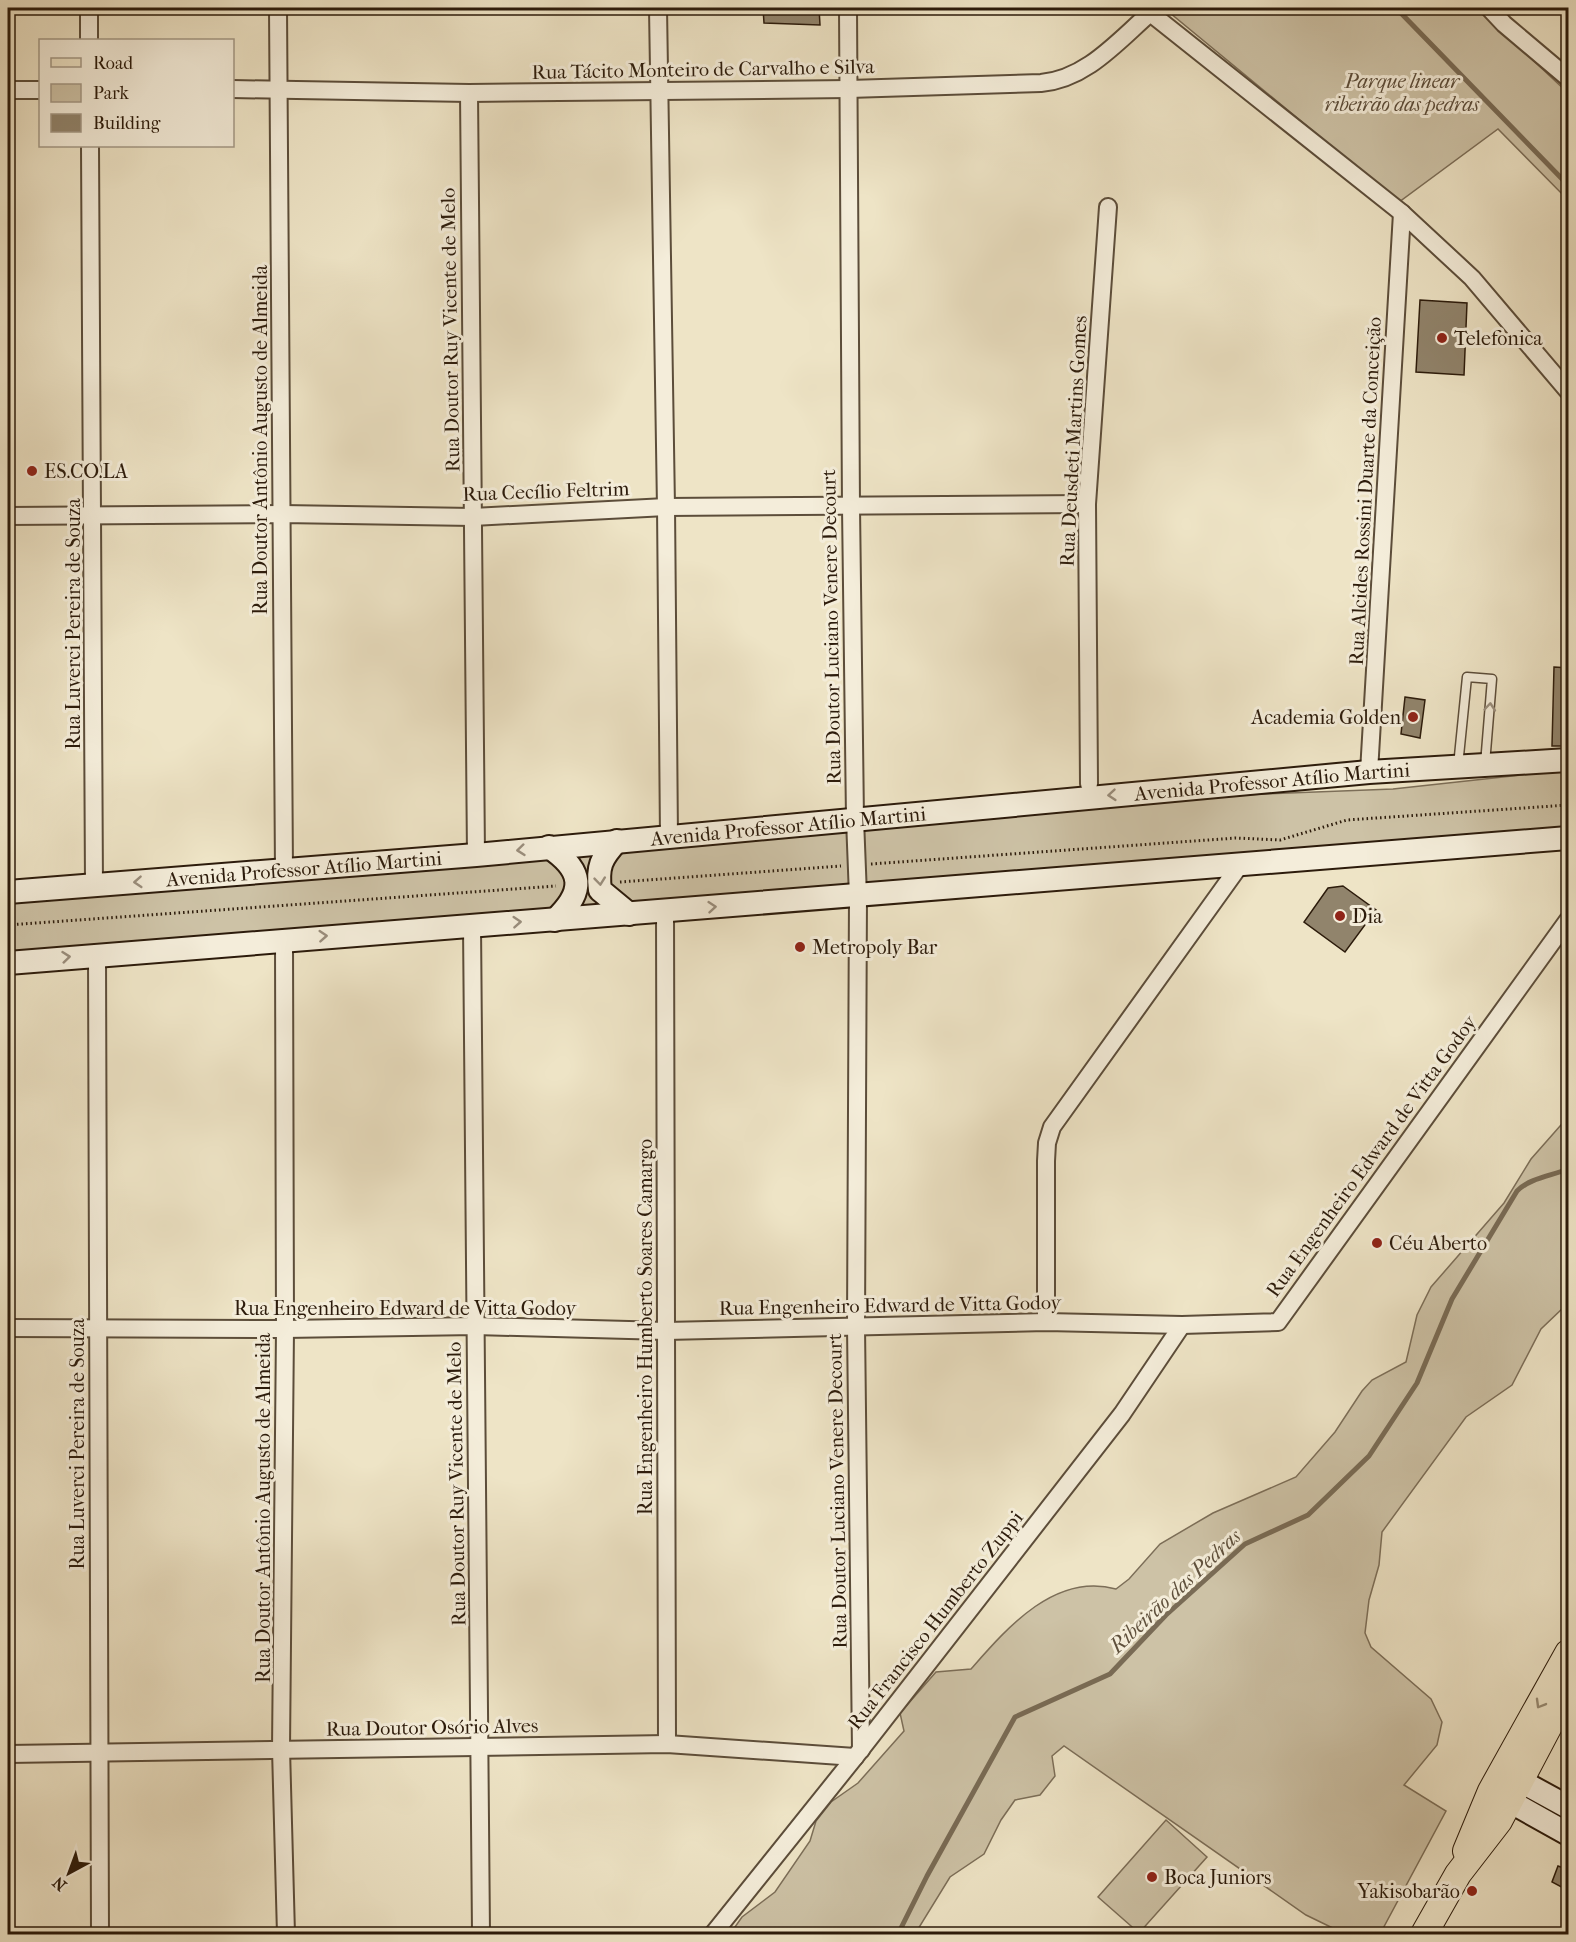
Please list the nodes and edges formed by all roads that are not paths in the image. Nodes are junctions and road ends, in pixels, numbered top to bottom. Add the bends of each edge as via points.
1 (89, 8) edge
2 (278, 8) edge
3 (658, 8) edge
4 (848, 8) edge
5 (1489, 8) edge
6 (1147, 10) edge
7 (89, 39) edge
8 (1569, 78) edge
9 (278, 88) junction
10 (234, 89) edge
11 (659, 89) junction
12 (849, 89) junction
13 (8, 90) edge
14 (39, 90) edge
15 (469, 93) junction
16 (90, 147) edge
17 (1108, 207) dead end
18 (1402, 213) junction
19 (1569, 392) edge
20 (1087, 504) junction
21 (666, 507) junction
22 (851, 507) junction
23 (93, 514) junction
24 (282, 514) junction
25 (8, 516) edge
26 (473, 517) junction
27 (1569, 760) edge
28 (1485, 765) junction
29 (1458, 766) junction
30 (1369, 772) junction
31 (1089, 784) dead end
32 (855, 819) junction
33 (669, 837) junction
34 (1569, 838) edge
35 (617, 841) junction
36 (549, 847) junction
37 (476, 855) junction
38 (1240, 865) junction
39 (284, 871) junction
40 (94, 886) junction
41 (8, 892) edge
42 (858, 896) junction
43 (665, 911) junction
44 (629, 914) junction
45 (555, 920) junction
46 (1569, 920) edge
47 (472, 926) junction
48 (284, 939) junction
49 (97, 953) junction
50 (8, 963) edge
51 (1046, 1322) junction
52 (1182, 1325) junction
53 (475, 1326) junction
54 (856, 1326) junction
55 (99, 1327) junction
56 (8, 1328) edge
57 (285, 1329) junction
58 (666, 1331) junction
59 (1569, 1653) edge
60 (1569, 1690) edge
61 (667, 1744) junction
62 (480, 1748) junction
63 (281, 1749) junction
64 (8, 1754) edge
65 (98, 1754) junction
66 (858, 1754) junction
67 (1505, 1786) junction
68 (1569, 1807) edge
69 (1569, 1834) edge
70 (100, 1935) edge
71 (286, 1935) edge
72 (481, 1935) edge
73 (713, 1935) edge
74 (1424, 1935) edge

1 - 7 street
2 - 9 street, Rua Doutor Antônio Augusto de Almeida
3 - 11 street
4 - 12 street, Rua Doutor Luciano Venere Decourt
5 - 8 street
6 - 12 street, Rua Tácito Monteiro de Carvalho e Silva via 1087,68 1055,82
6 - 18 street
9 - 10 street, Rua Tácito Monteiro de Carvalho e Silva
9 - 15 street, Rua Tácito Monteiro de Carvalho e Silva
9 - 24 street, Rua Doutor Antônio Augusto de Almeida
11 - 12 street, Rua Tácito Monteiro de Carvalho e Silva
11 - 15 street, Rua Tácito Monteiro de Carvalho e Silva
11 - 21 street
12 - 22 street, Rua Doutor Luciano Venere Decourt
13 - 14 street
15 - 26 street, Rua Doutor Ruy Vicente de Melo
16 - 23 street, Rua Luverci Pereira de Souza
17 - 20 street, Rua Deusdeti Martins Gomes
18 - 19 street via 1472,278
18 - 30 street, Rua Alcides Rossini Duarte da Conceição
20 - 22 street, Rua Cecílio Feltrim
20 - 31 street, Rua Deusdeti Martins Gomes
21 - 22 street, Rua Cecílio Feltrim
21 - 26 street, Rua Cecílio Feltrim
21 - 33 street
22 - 32 street, Rua Doutor Luciano Venere Decourt
23 - 24 street, Rua Cecílio Feltrim
23 - 25 street, Rua Cecílio Feltrim
23 - 40 street, Rua Luverci Pereira de Souza
24 - 26 street, Rua Cecílio Feltrim
24 - 39 street, Rua Doutor Antônio Augusto de Almeida
26 - 37 street, Rua Doutor Ruy Vicente de Melo
27 - 28 main road, Avenida Professor Atílio Martini
28 - 29 main road, Avenida Professor Atílio Martini
28 -> 29 lane via 1492,679 1467,677
29 - 30 main road, Avenida Professor Atílio Martini
30 -> 32 main road, Avenida Professor Atílio Martini
32 - 33 main road, Avenida Professor Atílio Martini
32 - 42 street, Rua Doutor Luciano Venere Decourt
33 - 35 main road, Avenida Professor Atílio Martini
34 - 38 main road
35 - 36 main road, Avenida Professor Atílio Martini
35 -> 44 main road via 603,856 600,890
36 -> 37 main road, Avenida Professor Atílio Martini
36 - 45 main road via 565,858 574,875 577,894
37 - 39 main road, Avenida Professor Atílio Martini
38 - 42 main road
38 - 51 street via 1052,1127 1046,1161
39 -> 40 main road, Avenida Professor Atílio Martini
40 - 41 main road, Avenida Professor Atílio Martini
43 -> 42 main road
42 - 54 street, Rua Doutor Luciano Venere Decourt
43 - 44 main road
43 - 58 street, Rua Engenheiro Humberto Soares Camargo
44 - 45 main road
47 -> 45 main road
46 - 52 street, Rua Engenheiro Edward de Vitta Godoy via 1278,1322
48 -> 47 main road
47 - 53 street, Rua Doutor Ruy Vicente de Melo
48 - 49 main road
48 - 57 street, Rua Doutor Antônio Augusto de Almeida
50 -> 49 main road
49 - 55 street, Rua Luverci Pereira de Souza
51 - 52 street, Rua Engenheiro Edward de Vitta Godoy
51 - 54 street, Rua Engenheiro Edward de Vitta Godoy
52 - 66 street, Rua Francisco Humberto Zuppi via 1122,1414
53 - 57 street, Rua Engenheiro Edward de Vitta Godoy
53 - 58 street, Rua Engenheiro Edward de Vitta Godoy
53 - 62 street, Rua Doutor Ruy Vicente de Melo
54 - 58 street, Rua Engenheiro Edward de Vitta Godoy
54 - 66 street, Rua Doutor Luciano Venere Decourt
55 - 56 street, Rua Engenheiro Edward de Vitta Godoy
55 - 57 street, Rua Engenheiro Edward de Vitta Godoy
55 - 65 street, Rua Luverci Pereira de Souza
57 - 63 street, Rua Doutor Antônio Augusto de Almeida
58 - 61 street, Rua Engenheiro Humberto Soares Camargo
59 -> 67 main road
60 - 67 main road
61 - 62 street, Rua Doutor Osório Alves
61 - 66 street, Rua Doutor Osório Alves
62 - 63 street, Rua Doutor Osório Alves
62 - 72 street, Rua Doutor Ruy Vicente de Melo
63 - 65 street, Rua Doutor Osório Alves
63 - 71 street, Rua Doutor Antônio Augusto de Almeida
64 - 65 street, Rua Doutor Osório Alves
65 - 70 street, Rua Luverci Pereira de Souza
66 - 73 street, Rua Francisco Humberto Zuppi
67 - 68 main road
67 - 69 main road
67 - 74 main road via 1499,1821 1458,1874

